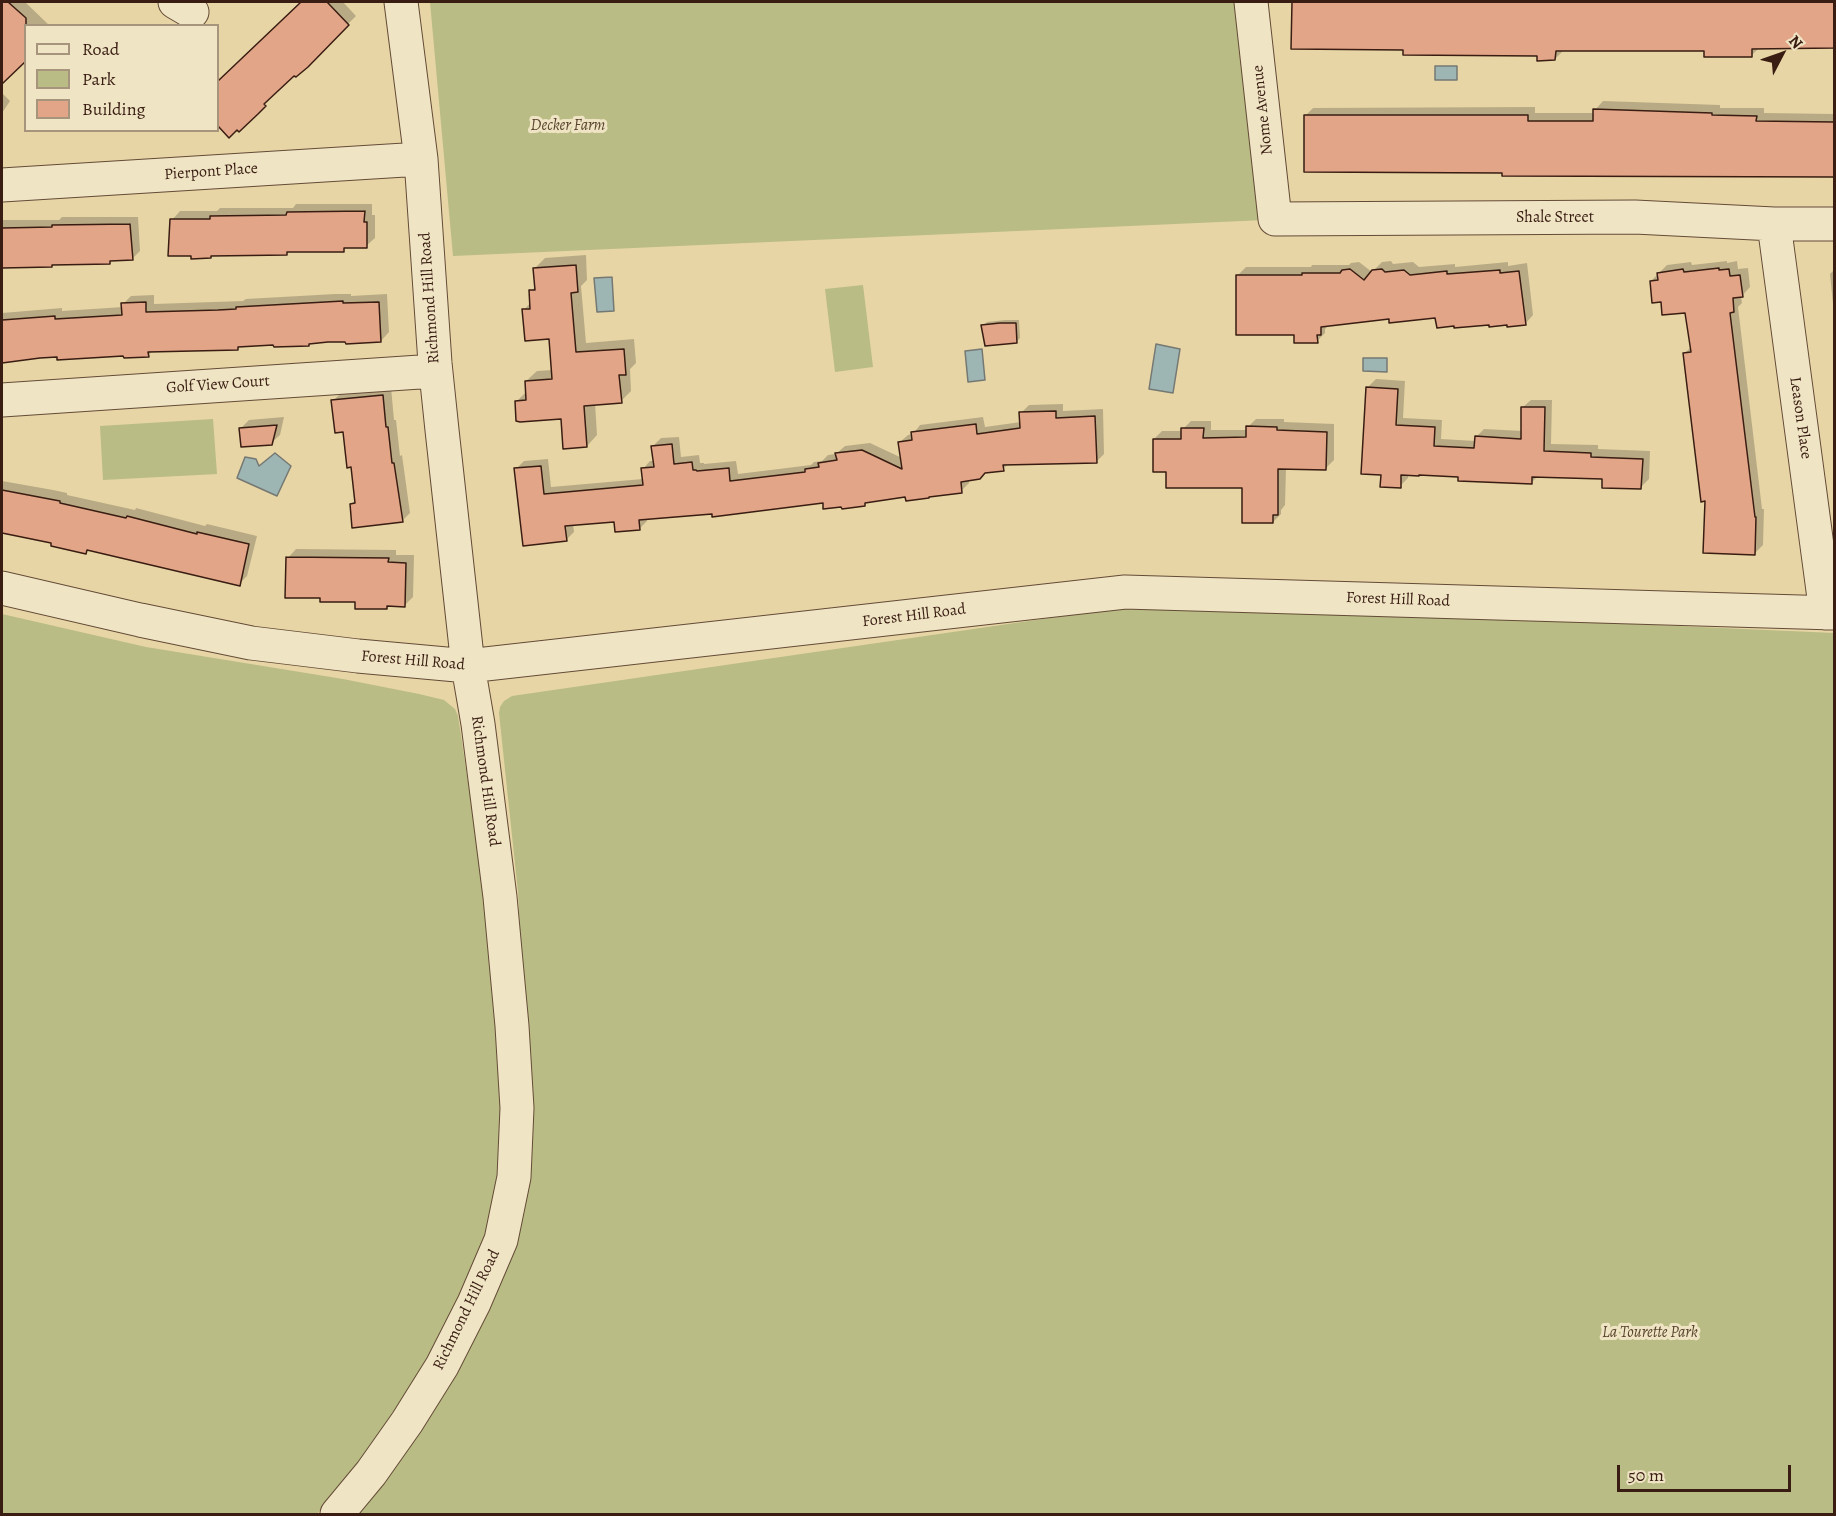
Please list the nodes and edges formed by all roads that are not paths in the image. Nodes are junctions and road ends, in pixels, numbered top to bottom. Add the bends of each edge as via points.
1 (401, 2) edge
2 (1251, 2) edge
3 (421, 159) junction
4 (2, 185) edge
5 (1275, 219) joint
6 (1774, 224) junction
7 (1834, 224) edge
8 (435, 371) junction
9 (2, 400) edge
10 (2, 588) edge
11 (1830, 613) edge
12 (468, 666) junction
13 (337, 1515) edge

1 - 3 street, Richmond Hill Road
2 - 5 street, Nome Avenue
3 - 4 street, Pierpont Place
3 - 8 street, Richmond Hill Road
5 - 6 street, Shale Street via 1635,217
6 - 7 street, Shale Street
6 - 11 street, Leason Place
8 - 9 street, Golf View Court
8 - 12 street, Richmond Hill Road
10 - 12 street, Forest Hill Road via 251,643
11 - 12 street, Forest Hill Road via 1125,592
12 - 13 street, Richmond Hill Road via 487,788 512,1026 517,1108 514,1177 501,1240 442,1366 407,1422

